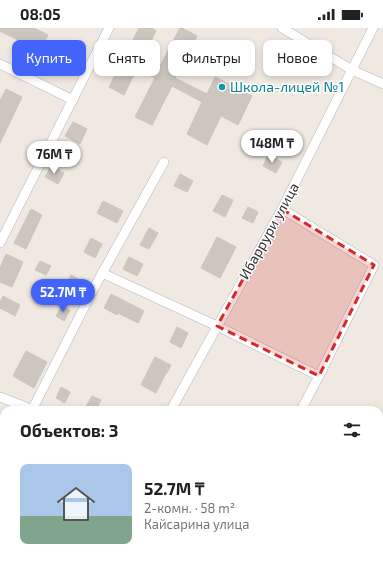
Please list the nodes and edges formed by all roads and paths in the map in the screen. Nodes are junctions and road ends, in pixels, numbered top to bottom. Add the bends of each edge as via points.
1 (109, 28) edge
2 (282, 28) edge
3 (373, 28) edge
4 (0, 64) edge
5 (352, 70) junction
6 (383, 84) edge
7 (73, 100) junction
8 (164, 162) dead end
9 (282, 209) junction
10 (0, 243) edge
11 (102, 273) junction
12 (217, 326) junction
13 (318, 376) junction
14 (0, 397) edge
15 (22, 406) edge
16 (34, 406) edge
17 (173, 406) edge
18 (303, 406) edge

1 - 7 street
2 - 5 street
3 - 5 street, Ибаррури улица
4 - 7 street
5 - 6 street
5 - 9 street, Ибаррури улица
7 - 10 street
8 - 11 street
9 - 12 street, Ибаррури улица
9 - 13 street via 374,265
11 - 12 street
11 - 16 street
12 - 13 street
12 - 17 street, Ибаррури улица
13 - 18 street
14 - 15 street

